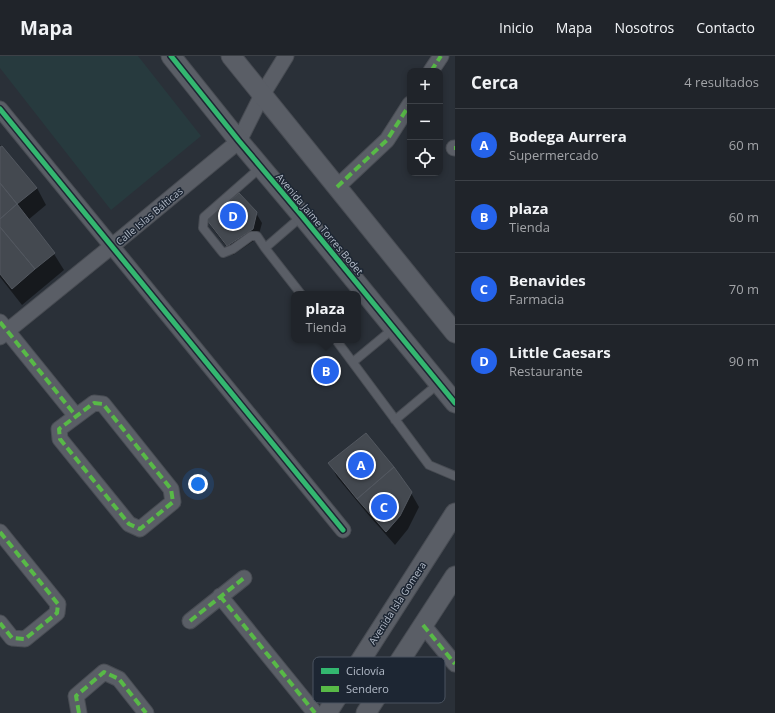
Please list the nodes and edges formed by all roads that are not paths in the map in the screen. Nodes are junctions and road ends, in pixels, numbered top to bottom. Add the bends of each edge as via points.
1 (171, 56) edge
2 (231, 56) edge
3 (286, 56) edge
4 (441, 56) edge
5 (433, 68) edge
6 (262, 95) junction
7 (0, 109) edge
8 (407, 109) edge
9 (239, 141) junction
10 (261, 167) junction
11 (337, 187) junction
12 (302, 216) junction
13 (112, 246) junction
14 (265, 248) junction
15 (299, 291) edge
16 (394, 328) junction
17 (2, 330) edge
18 (455, 333) edge
19 (338, 343) edge
20 (353, 362) junction
21 (438, 384) junction
22 (455, 403) edge
23 (76, 416) junction
24 (395, 420) junction
25 (455, 476) edge
26 (455, 513) edge
27 (343, 530) dead end
28 (0, 532) edge
29 (455, 576) edge
30 (244, 578) dead end
31 (220, 596) junction
32 (190, 621) dead end
33 (0, 624) edge
34 (423, 625) junction
35 (363, 657) edge
36 (402, 657) edge
37 (455, 664) edge
38 (333, 703) edge
39 (372, 703) edge
40 (79, 713) edge
41 (146, 713) edge
42 (315, 713) edge
43 (327, 713) edge
44 (366, 713) edge

1 - 9 street, Avenida Jaime Torres Bodet
2 - 6 street
3 - 6 street, Calle Islas Bálticas
4 - 5 street
6 - 9 street, Calle Islas Bálticas
6 - 11 street
7 - 13 street
8 - 11 street via 387,140
9 - 10 street, Avenida Jaime Torres Bodet
9 - 13 street, Calle Islas Bálticas
10 - 12 street, Avenida Jaime Torres Bodet
10 - 14 lane via 204,217 203,228 223,253 252,236 257,236
11 - 18 street
12 - 14 lane
12 - 16 street, Avenida Jaime Torres Bodet
13 - 17 street, Calle Islas Bálticas
13 - 27 street
14 - 15 lane
16 - 20 lane
16 - 21 street, Avenida Jaime Torres Bodet
17 - 23 street
19 - 20 lane
20 - 24 lane
21 - 22 street, Avenida Jaime Torres Bodet
21 - 24 lane
23 - 23 street via 94,403 103,404 171,489 173,502 140,529 129,524 60,439 59,429
24 - 25 lane via 429,465
26 - 35 street, Avenida Isla Gomera
28 - 33 street via 58,604 57,613 25,639 12,638
29 - 34 street
30 - 31 street
31 - 32 street
31 - 42 street
34 - 36 street
34 - 37 street
38 - 43 street, Avenida Isla Gomera
39 - 44 street
40 - 41 street via 76,696 104,672 118,679

